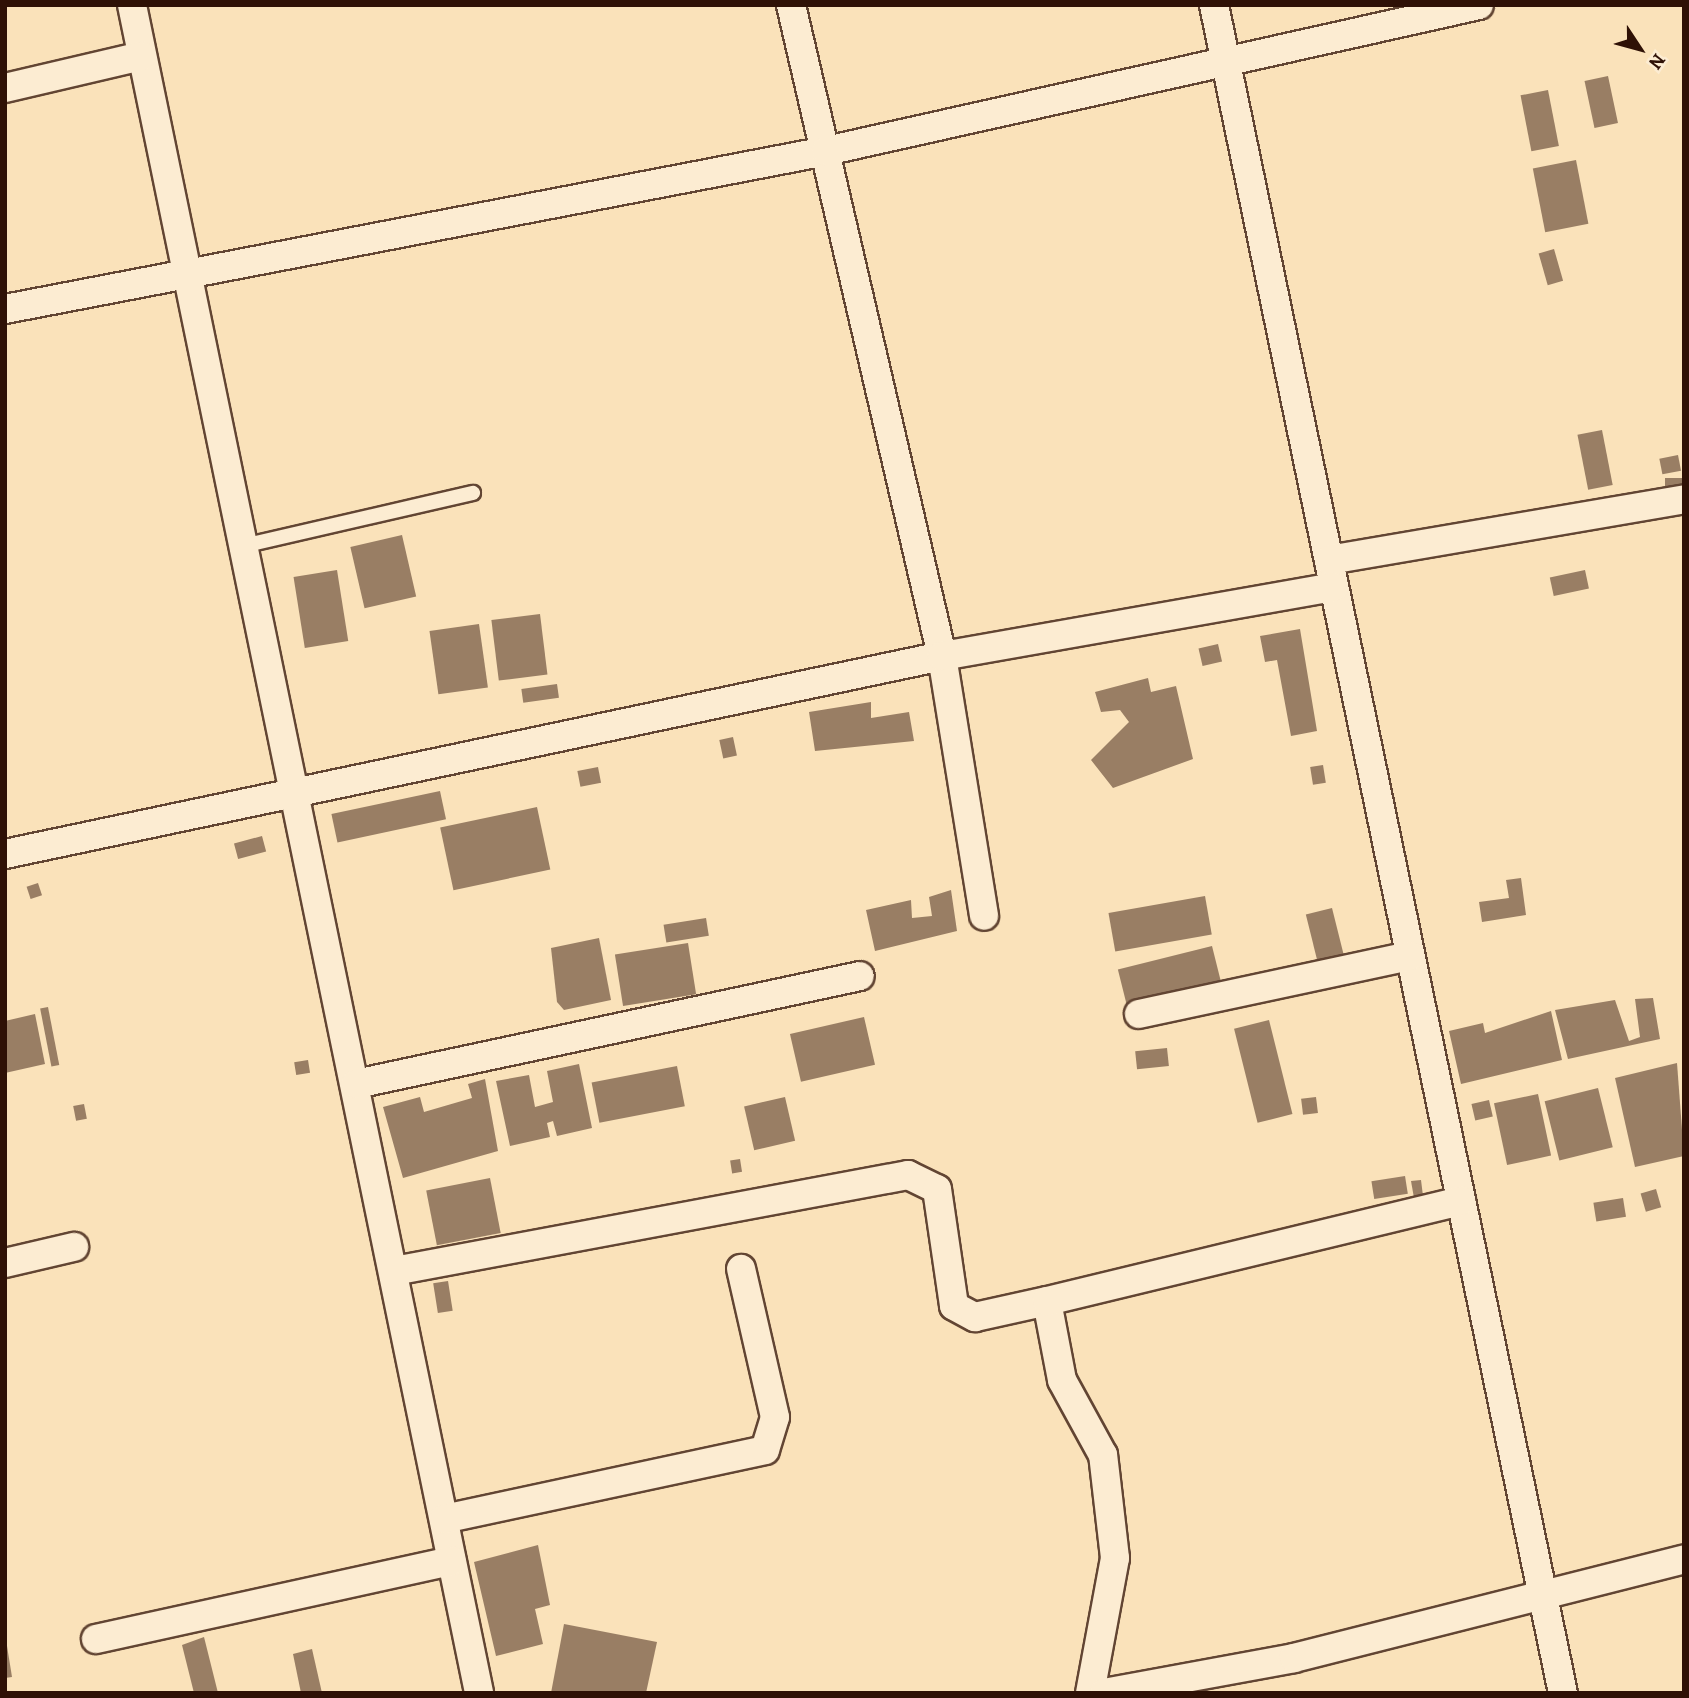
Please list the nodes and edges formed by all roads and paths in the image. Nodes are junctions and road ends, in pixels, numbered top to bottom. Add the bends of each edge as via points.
1 (132, 5) edge
2 (790, 5) edge
3 (1214, 5) edge
4 (1479, 5) edge
5 (141, 56) junction
6 (1225, 58) junction
7 (5, 88) edge
8 (825, 151) junction
9 (191, 271) junction
10 (5, 309) edge
11 (473, 493) dead end
12 (1684, 499) edge
13 (247, 545) junction
14 (1332, 574) junction
15 (942, 656) junction
16 (297, 795) junction
17 (5, 854) edge
18 (984, 916) dead end
19 (1410, 956) junction
20 (860, 976) dead end
21 (1139, 1014) dead end
22 (356, 1084) junction
23 (1461, 1201) junction
24 (74, 1247) dead end
25 (5, 1263) edge
26 (741, 1269) dead end
27 (394, 1271) junction
28 (1047, 1301) junction
29 (444, 1519) junction
30 (1684, 1559) edge
31 (452, 1561) junction
32 (1543, 1597) junction
33 (96, 1639) dead end
34 (479, 1693) edge
35 (1090, 1693) edge
36 (1104, 1693) edge
37 (1563, 1693) edge

1 - 5 street
2 - 8 street
3 - 6 street
4 - 6 street
5 - 7 street
5 - 9 street
6 - 8 street
6 - 14 street
8 - 9 street
8 - 15 street
9 - 10 street
9 - 13 street
11 - 13 lane
12 - 14 street
13 - 16 street
14 - 15 street
14 - 19 street
15 - 16 street
15 - 18 street
16 - 17 street
16 - 22 street
19 - 21 street
19 - 23 street
20 - 22 street
22 - 27 street
23 - 28 street
23 - 32 street
24 - 25 street
26 - 29 street via 775,1417 765,1450
27 - 28 street via 908,1175 937,1189 954,1306 975,1317
27 - 29 street
28 - 35 street via 1062,1380 1103,1455 1115,1558
29 - 31 street
30 - 32 street
31 - 33 street
31 - 34 street
32 - 36 street via 1294,1658
32 - 37 street

